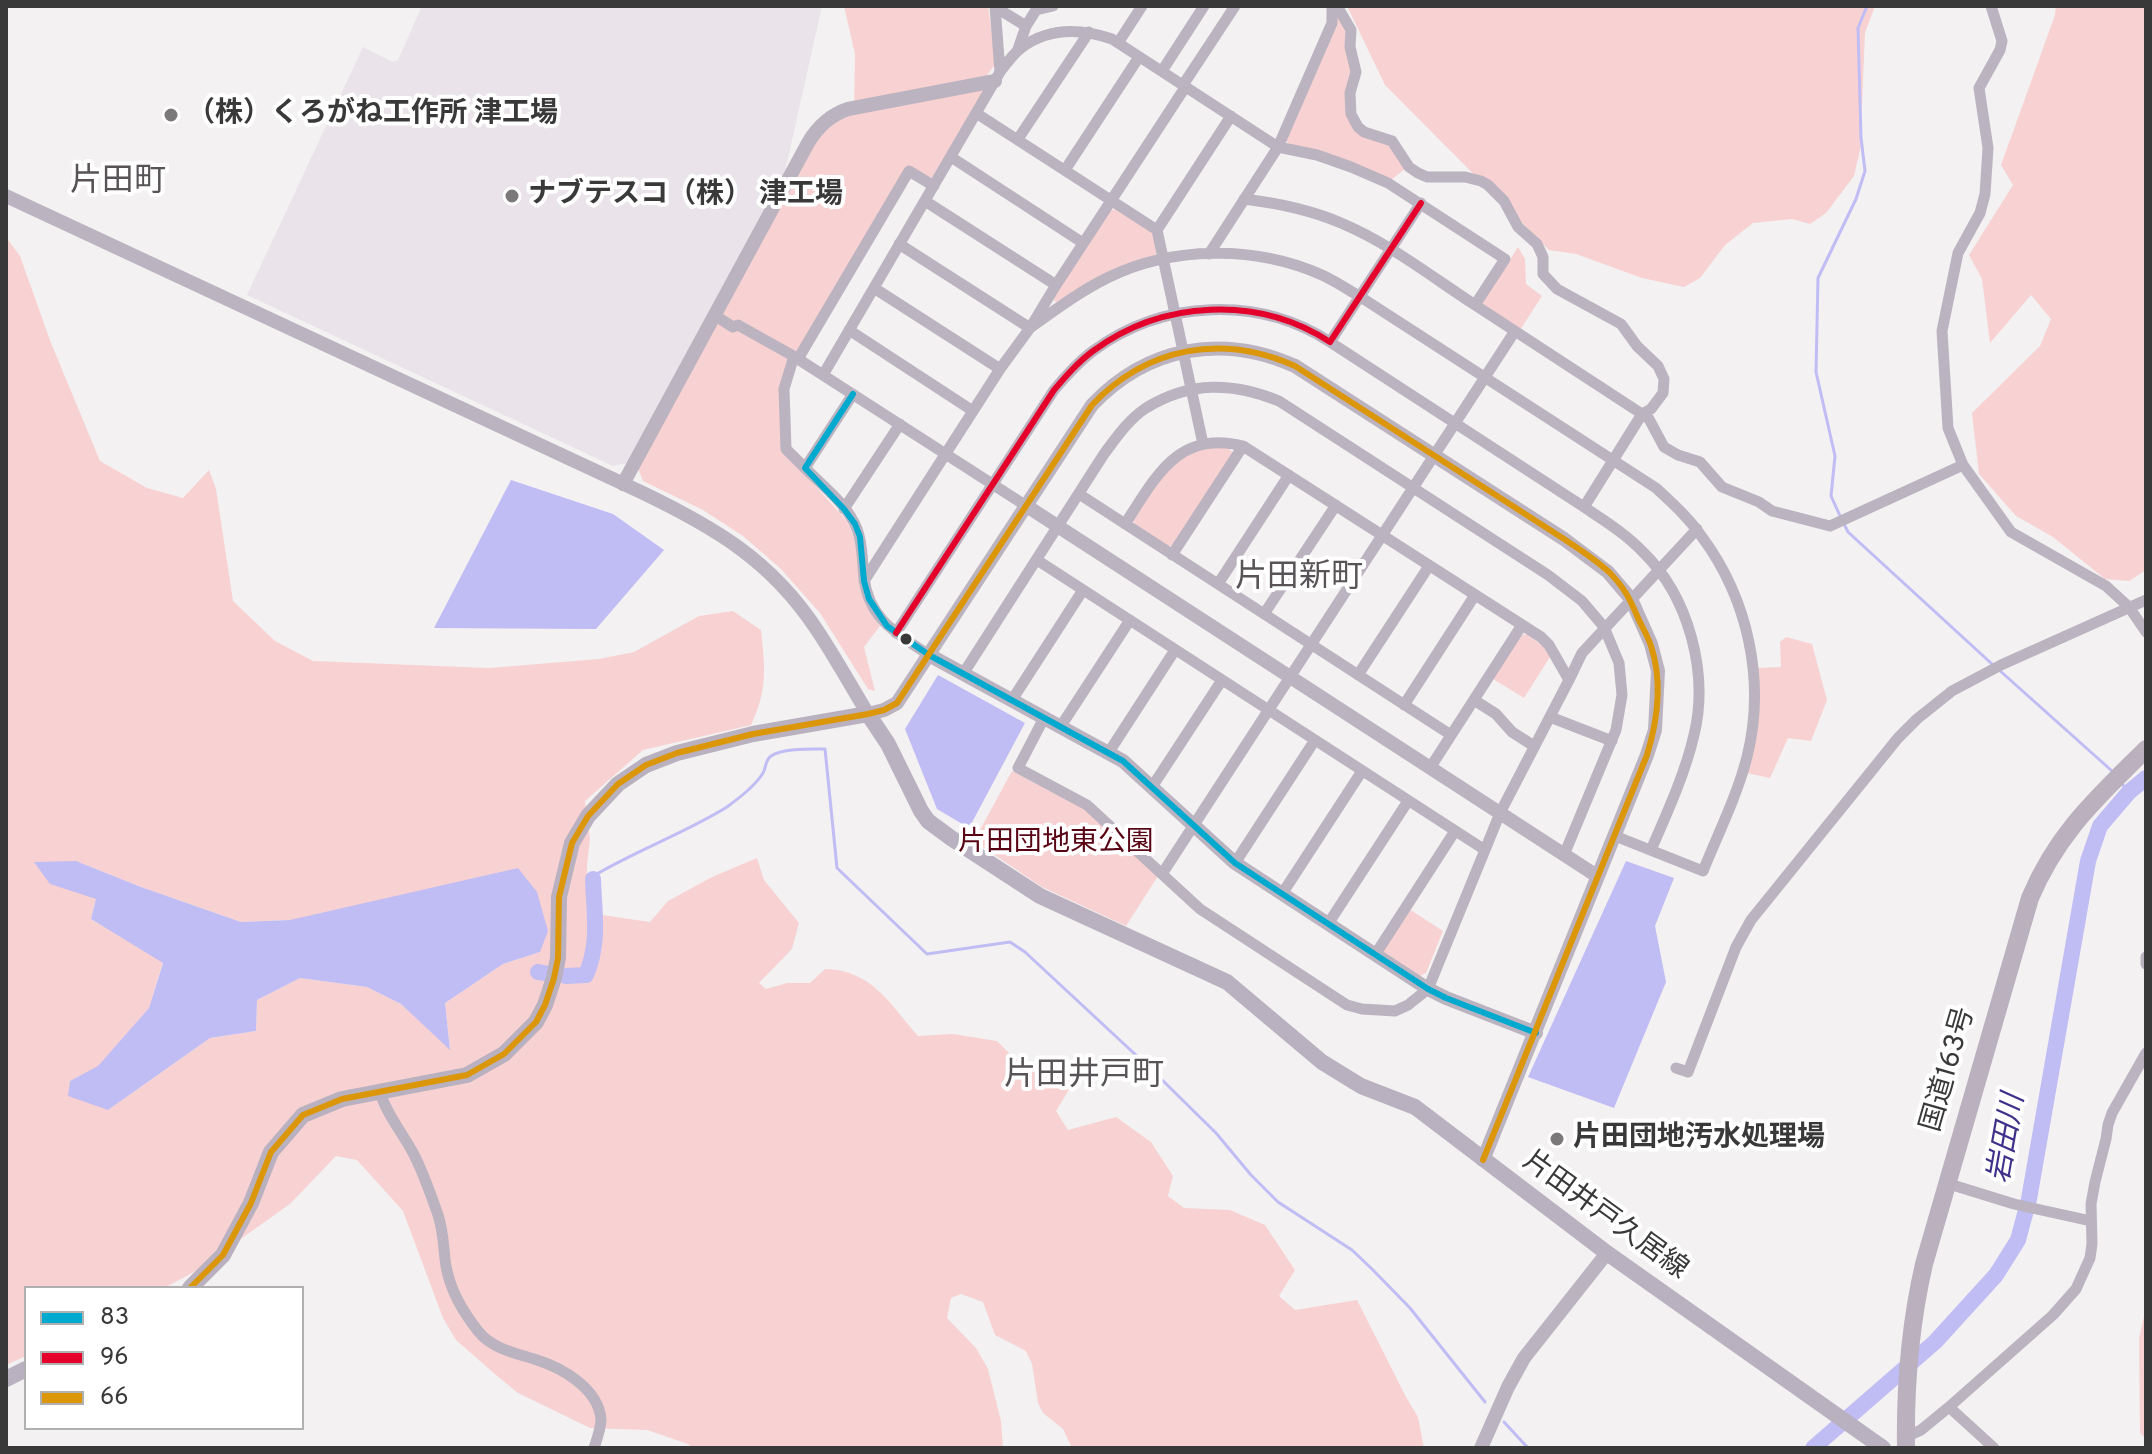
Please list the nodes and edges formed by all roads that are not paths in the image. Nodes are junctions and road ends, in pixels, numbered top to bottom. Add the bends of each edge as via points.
1 (996, 6) edge
2 (1053, 6) edge
3 (1142, 6) edge
4 (1204, 6) edge
5 (1235, 6) edge
6 (1334, 6) edge
7 (1991, 6) edge
8 (1037, 8) edge
9 (1026, 26) junction
10 (1089, 32) junction
11 (1118, 43) junction
12 (1018, 49) junction
13 (1139, 57) junction
14 (1162, 71) junction
15 (998, 77) junction
16 (1184, 86) junction
17 (976, 113) junction
18 (1231, 116) junction
19 (1018, 139) junction
20 (1278, 147) junction
21 (951, 157) junction
22 (1065, 170) junction
23 (934, 186) junction
24 (6, 196) edge
25 (1244, 199) junction
26 (1111, 200) junction
27 (925, 201) junction
28 (1421, 203) junction
29 (1157, 230) junction
30 (1083, 243) junction
31 (899, 244) junction
32 (1390, 249) junction
33 (1209, 254) junction
34 (1163, 258) junction
35 (1056, 285) junction
36 (874, 288) junction
37 (1359, 296) junction
38 (1475, 305) junction
39 (1175, 313) junction
40 (714, 315) junction
41 (1030, 328) junction
42 (849, 330) junction
43 (1515, 331) junction
44 (1330, 342) junction
45 (1183, 351) junction
46 (796, 357) junction
47 (1000, 369) junction
48 (823, 375) junction
49 (1485, 377) junction
50 (1191, 390) junction
51 (853, 394) junction
52 (973, 411) junction
53 (1642, 414) junction
54 (900, 424) junction
55 (1454, 424) junction
56 (1203, 444) junction
57 (1243, 446) junction
58 (946, 454) junction
59 (1434, 455) junction
60 (1613, 460) junction
61 (1963, 465) junction
62 (805, 468) junction
63 (1289, 475) junction
64 (623, 484) junction
65 (993, 484) junction
66 (1412, 489) junction
67 (1079, 494) junction
68 (1025, 505) junction
69 (1336, 505) junction
70 (1584, 507) junction
71 (844, 509) junction
72 (1125, 524) junction
73 (1058, 526) junction
74 (1697, 529) junction
75 (1383, 535) junction
76 (1172, 555) junction
77 (1037, 560) junction
78 (1429, 566) junction
79 (1659, 569) junction
80 (864, 581) junction
81 (1218, 584) junction
82 (1083, 590) junction
83 (1475, 595) junction
84 (1631, 599) junction
85 (2146, 600) edge
86 (2129, 607) junction
87 (1264, 614) junction
88 (1130, 620) junction
89 (1522, 625) junction
90 (1604, 627) junction
91 (2146, 632) edge
92 (896, 633) junction
93 (1311, 645) junction
94 (1175, 650) junction
95 (929, 655) junction
96 (963, 674) junction
97 (1358, 675) junction
98 (1290, 677) junction
99 (1222, 680) junction
100 (1569, 680) junction
101 (1012, 700) junction
102 (1474, 700) junction
103 (1404, 705) junction
104 (1269, 710) junction
105 (868, 714) junction
106 (1550, 717) junction
107 (1044, 718) junction
108 (1061, 726) junction
109 (1451, 735) junction
110 (1315, 740) junction
111 (1612, 741) junction
112 (1534, 746) junction
113 (1109, 752) junction
114 (2144, 756) edge
115 (1430, 768) junction
116 (1362, 771) junction
117 (1152, 787) junction
118 (1408, 801) junction
119 (1500, 813) junction
120 (1193, 825) junction
121 (1455, 831) junction
122 (1615, 836) junction
123 (1485, 850) junction
124 (1651, 850) junction
125 (1564, 855) junction
126 (1235, 863) junction
127 (1162, 874) junction
128 (1597, 876) junction
129 (1282, 894) junction
130 (1328, 924) junction
131 (1375, 955) junction
132 (2146, 957) edge
133 (2146, 964) edge
134 (1428, 989) junction
135 (1536, 1033) junction
136 (2146, 1053) edge
137 (1676, 1068) dead end
138 (380, 1092) junction
139 (1483, 1160) junction
140 (1946, 1183) junction
141 (2091, 1221) junction
142 (1607, 1253) junction
143 (192, 1286) edge
144 (24, 1370) edge
145 (6, 1379) edge
146 (1949, 1407) junction
147 (1906, 1443) edge
148 (594, 1448) edge
149 (1481, 1448) edge
150 (1883, 1448) edge
151 (1994, 1448) edge

1 - 9 street
1 - 15 street
2 - 8 street
3 - 11 street
4 - 14 street
5 - 16 street
6 - 20 street via 1332,23
6 - 53 street via 1351,30 1356,72 1351,114 1358,127 1392,141 1418,173 1472,178 1504,201 1518,227 1537,244 1543,274 1551,283 1623,326 1658,366 1663,393
7 - 61 street via 2002,41 1979,88 1988,148 1985,194 1958,253 1942,331 1948,428
8 - 9 street
9 - 12 street
10 - 11 street
10 - 12 street via 1046,34
10 - 19 street
11 - 13 street
12 - 15 street
13 - 14 street
13 - 22 street
14 - 16 street
15 - 17 street
15 - 40 street via 848,109 828,119 808,143
16 - 18 street
16 - 26 street
17 - 19 street
17 - 21 street
18 - 20 street
18 - 29 street
19 - 22 street
20 - 25 street
20 - 28 street via 1367,173
21 - 23 street
21 - 30 street
22 - 26 street
23 - 27 street
23 - 46 street via 909,171
24 - 64 street
25 - 32 street via 1332,220
25 - 33 street
26 - 29 street
26 - 30 street
27 - 31 street
27 - 35 street
28 - 32 street
28 - 38 street via 1505,259
29 - 34 street
30 - 35 street
31 - 36 street
31 - 41 street
32 - 37 street
32 - 38 street
33 - 34 street
33 - 37 street via 1275,260 1319,274
34 - 39 street
34 - 41 street via 1081,292
35 - 41 street
36 - 42 street
36 - 47 street
37 - 44 street
37 - 49 street
38 - 43 street
39 - 44 street via 1222,309 1266,314
39 - 45 street
39 - 65 street via 1121,333 1072,369
40 - 46 street
40 - 64 street
41 - 47 street
42 - 48 street
42 - 52 street
43 - 49 street
43 - 53 street
44 - 55 street
45 - 50 street
45 - 59 street via 1244,349 1283,360
45 - 68 street via 1142,366 1100,396
46 - 48 street
46 - 62 street via 784,389 786,449
47 - 52 street
48 - 51 street
49 - 55 street
49 - 60 street
50 - 56 street
50 - 66 street via 1230,387 1279,401
50 - 67 street via 1137,416
51 - 54 street
51 - 62 street
52 - 58 street
53 - 60 street
53 - 61 street via 1664,447 1700,462 1722,487 1772,511 1830,526
54 - 58 street
54 - 71 street
55 - 59 street
55 - 70 street
56 - 57 street
56 - 72 street via 1166,464
57 - 63 street
57 - 76 street
58 - 65 street
58 - 80 street
59 - 66 street
59 - 84 street via 1587,555
60 - 70 street
60 - 74 street via 1656,488
61 - 86 street via 2011,532 2106,586
62 - 71 street
63 - 69 street
63 - 81 street
64 - 105 street via 713,529 781,584 816,629
65 - 68 street
65 - 92 street
66 - 75 street
66 - 90 street via 1566,588
67 - 72 street
67 - 73 street
68 - 73 street
68 - 95 street
69 - 75 street
69 - 87 street
70 - 79 street via 1626,536
71 - 80 street via 860,537
72 - 76 street
73 - 77 street
73 - 98 street
74 - 79 street
74 - 124 street via 1729,581 1745,623 1755,680 1753,725 1744,767 1703,871
75 - 78 street
75 - 93 street
76 - 81 street
77 - 82 street
77 - 96 street
78 - 83 street
78 - 97 street
79 - 84 street
79 - 124 street via 1691,638 1699,702 1690,753
80 - 92 street via 880,618
81 - 87 street
82 - 88 street
82 - 101 street
83 - 89 street
83 - 103 street
84 - 90 street
84 - 122 street via 1651,644 1658,696 1655,730
85 - 86 street
86 - 91 street
86 - 137 street via 1952,691 1898,738 1751,920 1688,1072
87 - 93 street
88 - 94 street
88 - 108 street
89 - 100 street via 1549,645
89 - 102 street
90 - 100 street via 1582,653
90 - 111 street via 1619,663 1622,695
92 - 95 street
93 - 97 street
93 - 98 street
94 - 99 street
94 - 113 street
95 - 96 street
95 - 105 street via 897,703
96 - 101 street
97 - 103 street
98 - 104 street
98 - 115 street
99 - 104 street
99 - 117 street
100 - 106 street
101 - 107 street
102 - 109 street
102 - 112 street
103 - 109 street
104 - 110 street
104 - 120 street
105 - 138 main road via 677,753 618,784 572,843 559,897 554,978 536,1022 504,1054 467,1075
105 - 139 main road, 片田井戸久居線 via 921,811 951,838 1040,896 1227,982 1322,1062 1361,1086 1415,1107
106 - 111 street
106 - 112 street
107 - 108 street
107 - 127 street via 1018,768 1087,805
108 - 113 street
109 - 115 street
110 - 116 street
110 - 126 street
111 - 125 street
112 - 119 street
113 - 117 street
114 - 140 highway, 国道163号 via 2078,818 2039,876
115 - 119 street
116 - 118 street
116 - 129 street
117 - 120 street
118 - 121 street
118 - 130 street
119 - 123 street
119 - 125 street
120 - 126 street
120 - 127 street
121 - 123 street
121 - 131 street
122 - 124 street
122 - 128 street
123 - 134 street
125 - 128 street
126 - 129 street
127 - 134 street via 1200,909 1353,1007 1395,1011
128 - 135 street
129 - 130 street
130 - 131 street
131 - 134 street
132 - 133 street
134 - 135 street
135 - 139 street
136 - 141 street via 2112,1113
138 - 143 main road via 342,1099 303,1115 271,1152 223,1255
138 - 148 street via 414,1154 438,1214 454,1294 489,1342 551,1364 587,1390 601,1420
139 - 142 main road, 片田井戸久居線
140 - 141 street
140 - 147 highway, 国道163号 via 1913,1317
141 - 146 street via 2090,1258 2076,1289
142 - 149 street via 1524,1358
142 - 150 main road, 片田井戸久居線
144 - 145 main road
146 - 147 street
146 - 151 street

